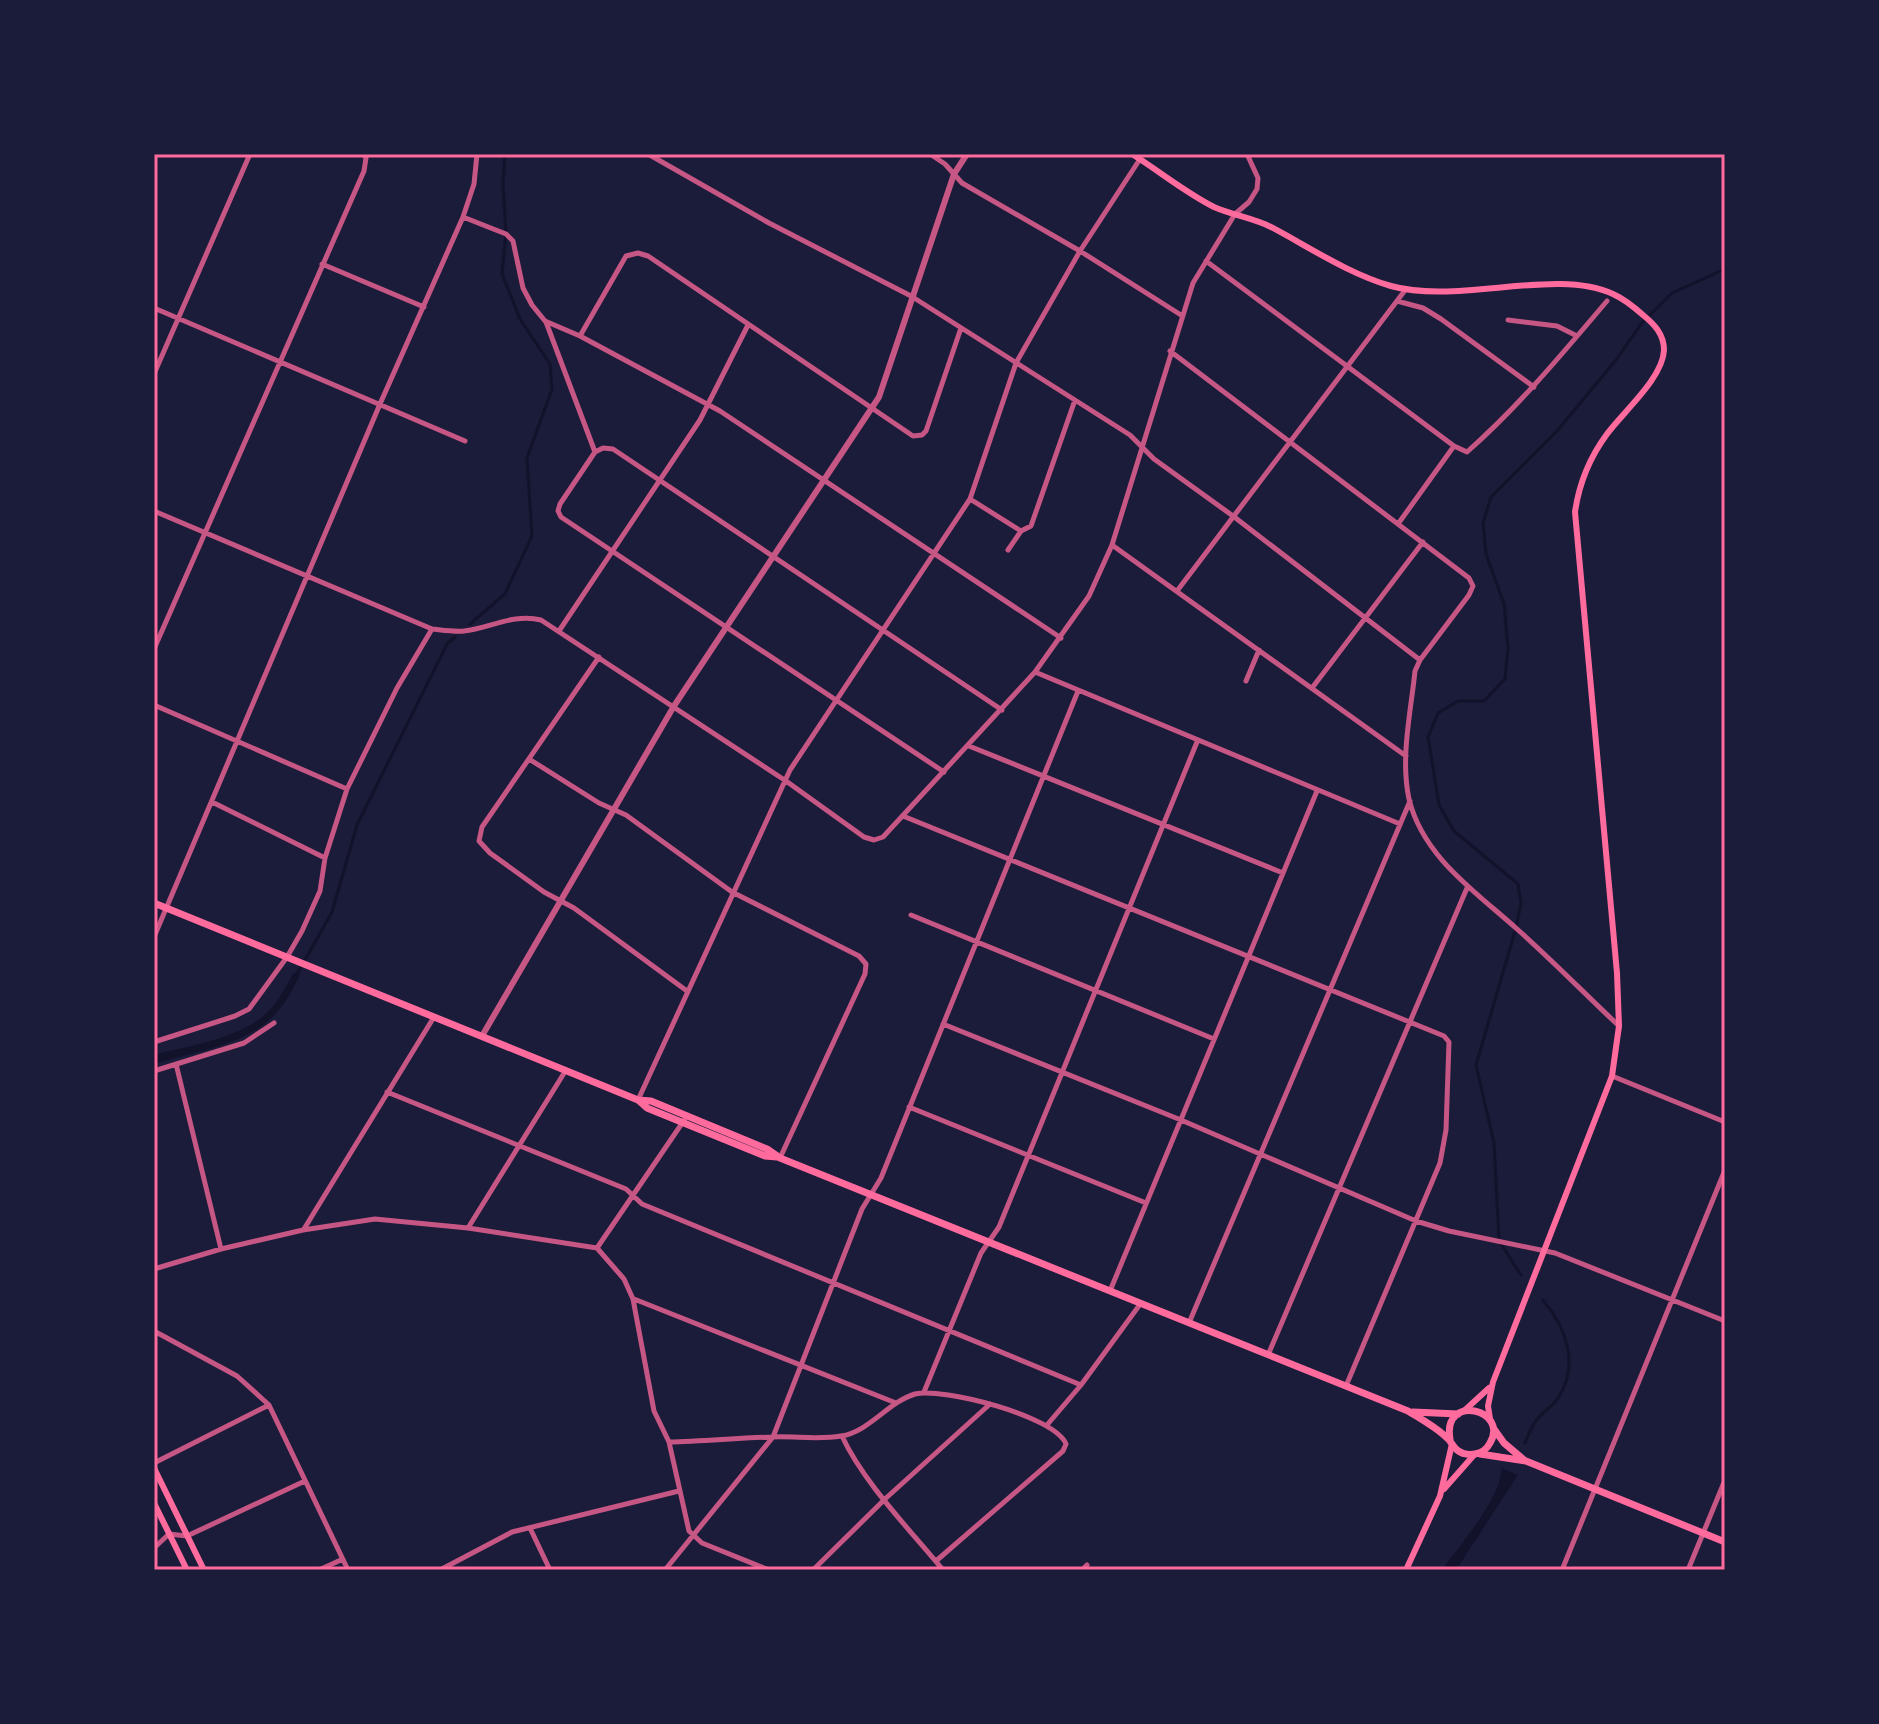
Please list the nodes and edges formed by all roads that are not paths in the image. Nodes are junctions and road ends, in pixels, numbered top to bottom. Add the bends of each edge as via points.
1 (250, 154) edge
2 (363, 154) edge
3 (477, 154) edge
4 (648, 154) edge
5 (930, 154) edge
6 (967, 154) edge
7 (1132, 154) edge
8 (1247, 154) edge
9 (1140, 159) junction
10 (954, 174) junction
11 (1235, 214) junction
12 (463, 217) junction
13 (1080, 251) junction
14 (1206, 261) junction
15 (322, 264) junction
16 (1406, 289) junction
17 (911, 296) junction
18 (1397, 301) junction
19 (1607, 301) dead end
20 (424, 307) junction
21 (154, 308) edge
22 (1181, 315) junction
23 (178, 318) junction
24 (1508, 320) dead end
25 (545, 321) junction
26 (748, 325) junction
27 (961, 328) junction
28 (580, 336) junction
29 (1577, 336) junction
30 (1170, 351) junction
31 (280, 361) junction
32 (1016, 363) junction
33 (1347, 366) junction
34 (154, 374) edge
35 (1534, 387) junction
36 (1075, 400) junction
37 (380, 404) junction
38 (707, 404) junction
39 (872, 409) junction
40 (465, 441) dead end
41 (1290, 442) junction
42 (1454, 446) junction
43 (1141, 447) junction
44 (595, 452) junction
45 (659, 480) junction
46 (824, 481) junction
47 (970, 499) junction
48 (154, 511) edge
49 (1233, 516) junction
50 (1398, 524) junction
51 (1021, 531) junction
52 (204, 533) junction
53 (1423, 542) junction
54 (1112, 545) junction
55 (1008, 550) dead end
56 (612, 551) junction
57 (934, 554) junction
58 (773, 558) junction
59 (308, 577) junction
60 (1177, 591) junction
61 (1365, 618) junction
62 (727, 627) junction
63 (432, 629) junction
64 (882, 630) junction
65 (559, 631) junction
66 (1061, 638) junction
67 (154, 649) edge
68 (1259, 650) junction
69 (599, 657) junction
70 (1420, 660) junction
71 (1035, 672) junction
72 (1246, 681) dead end
73 (1312, 688) junction
74 (1078, 691) junction
75 (835, 700) junction
76 (154, 705) edge
77 (674, 706) junction
78 (1002, 710) junction
79 (239, 741) junction
80 (1197, 742) junction
81 (969, 746) junction
82 (1407, 757) junction
83 (529, 759) junction
84 (944, 772) junction
85 (1044, 775) junction
86 (786, 781) junction
87 (347, 789) junction
88 (1317, 791) junction
89 (1410, 801) junction
90 (212, 802) junction
91 (614, 810) junction
92 (903, 816) junction
93 (1163, 824) junction
94 (1400, 824) junction
95 (325, 858) junction
96 (1010, 859) junction
97 (1283, 873) junction
98 (1467, 888) junction
99 (732, 892) junction
100 (560, 900) junction
101 (154, 903) edge
102 (1129, 907) junction
103 (166, 908) junction
104 (911, 915) dead end
105 (154, 937) edge
106 (977, 941) junction
107 (1249, 956) junction
108 (291, 959) junction
109 (1330, 989) junction
110 (1096, 990) junction
111 (687, 991) junction
112 (434, 1017) junction
113 (1410, 1022) junction
114 (274, 1023) dead end
115 (943, 1024) junction
116 (1619, 1026) junction
117 (482, 1036) junction
118 (1214, 1039) junction
119 (154, 1042) edge
120 (176, 1064) junction
121 (566, 1070) junction
122 (154, 1071) edge
123 (1062, 1073) junction
124 (1612, 1076) junction
125 (387, 1092) junction
126 (638, 1100) junction
127 (909, 1107) junction
128 (685, 1119) junction
129 (1181, 1120) junction
130 (1725, 1122) edge
131 (520, 1146) junction
132 (1260, 1155) junction
133 (1028, 1156) junction
134 (780, 1158) junction
135 (1725, 1170) edge
136 (1339, 1188) junction
137 (870, 1194) junction
138 (633, 1196) junction
139 (1146, 1203) junction
140 (1416, 1221) junction
141 (468, 1228) junction
142 (303, 1230) junction
143 (988, 1242) junction
144 (597, 1248) junction
145 (221, 1249) junction
146 (1545, 1252) junction
147 (154, 1269) edge
148 (834, 1283) junction
149 (1110, 1291) junction
150 (633, 1299) junction
151 (1672, 1300) junction
152 (1141, 1303) junction
153 (1725, 1321) edge
154 (1189, 1323) junction
155 (949, 1330) junction
156 (154, 1331) edge
157 (1268, 1355) junction
158 (802, 1365) junction
159 (1493, 1382) junction
160 (1081, 1385) junction
161 (1346, 1386) junction
162 (924, 1392) junction
163 (897, 1403) junction
164 (991, 1404) junction
165 (269, 1405) junction
166 (1408, 1411) junction
167 (1461, 1412) junction
168 (1491, 1423) junction
169 (1047, 1425) junction
170 (842, 1436) junction
171 (773, 1437) junction
172 (669, 1442) junction
173 (1451, 1442) junction
174 (1476, 1454) junction
175 (1526, 1461) junction
176 (154, 1466) edge
177 (1725, 1480) edge
178 (305, 1481) junction
179 (1595, 1489) junction
180 (679, 1491) junction
181 (1440, 1496) junction
182 (885, 1499) junction
183 (154, 1503) edge
184 (530, 1528) junction
185 (1703, 1533) junction
186 (169, 1534) junction
187 (694, 1535) junction
188 (187, 1536) junction
189 (1725, 1542) edge
190 (154, 1548) edge
191 (343, 1559) junction
192 (936, 1561) junction
193 (187, 1570) edge
194 (204, 1570) edge
195 (319, 1570) edge
196 (348, 1570) edge
197 (440, 1570) edge
198 (550, 1570) edge
199 (665, 1570) edge
200 (769, 1570) edge
201 (813, 1570) edge
202 (943, 1570) edge
203 (1406, 1570) edge
204 (1562, 1570) edge
205 (1688, 1570) edge

1 - 23 street
2 - 15 street via 364,171
3 - 12 street
4 - 17 street
5 - 10 street
6 - 10 street
7 - 9 main road
8 - 11 street via 1257,189
9 - 11 main road via 1209,204
9 - 13 street
10 - 13 street
10 - 17 street
11 - 14 street
11 - 16 main road via 1369,278
12 - 20 street
12 - 25 street via 513,241 523,288
13 - 22 street
13 - 32 street
14 - 22 street
14 - 33 street
15 - 20 street
15 - 31 street
16 - 18 street
16 - 116 main road via 1448,292 1572,285 1609,292 1654,324 1662,340 1662,359 1651,381 1593,456 1575,512
17 - 27 street
17 - 39 street
18 - 33 street
18 - 35 street via 1441,319
19 - 29 street
20 - 37 street
21 - 23 street
22 - 30 street
23 - 31 street
23 - 34 street
24 - 29 street via 1557,326
25 - 28 street
25 - 44 street
26 - 28 street via 638,253 626,256
26 - 38 street
26 - 39 street
27 - 32 street
27 - 39 street via 922,435 913,436
28 - 38 street
29 - 35 street
30 - 41 street
30 - 43 street
31 - 37 street
31 - 52 street
32 - 36 street
32 - 47 street
33 - 41 street
33 - 42 street
35 - 42 street via 1467,452
36 - 43 street
36 - 51 street via 1031,526
37 - 40 street
37 - 59 street
38 - 45 street
38 - 46 street
39 - 46 street
41 - 49 street
41 - 50 street
42 - 50 street
43 - 49 street
43 - 54 street
44 - 45 street via 613,449
44 - 56 street via 558,511
45 - 56 street
45 - 58 street
46 - 57 street
46 - 58 street
47 - 51 street
47 - 57 street
48 - 52 street
49 - 60 street
49 - 61 street
50 - 53 street
51 - 55 street
52 - 59 street
52 - 67 street
53 - 61 street
53 - 70 street via 1473,586
54 - 60 street
54 - 66 street via 1089,596
56 - 62 street
56 - 65 street
57 - 64 street
57 - 66 street
58 - 62 street
58 - 64 street
59 - 63 street
59 - 79 street
60 - 68 street
61 - 70 street
61 - 73 street
62 - 75 street
62 - 77 street
63 - 65 street via 464,631 532,618
63 - 87 street
64 - 75 street
64 - 78 street
65 - 69 street
66 - 71 street
68 - 72 street
68 - 73 street
69 - 77 street
69 - 83 street
70 - 82 street
71 - 74 street
71 - 78 street
73 - 82 street
74 - 80 street
74 - 85 street
75 - 84 street
75 - 86 street
76 - 79 street
77 - 86 street
77 - 91 street
78 - 81 street
79 - 87 street
79 - 90 street
80 - 88 street
80 - 93 street
81 - 84 street
81 - 85 street
82 - 89 street
83 - 91 street
83 - 100 street via 482,827 479,841
84 - 92 street
85 - 93 street
85 - 96 street
86 - 92 street via 874,840
86 - 99 street
87 - 95 street
88 - 94 street
88 - 97 street
89 - 94 street
89 - 98 street via 1434,850
90 - 95 street
90 - 103 street
91 - 99 street
91 - 100 street
92 - 96 street
93 - 97 street
93 - 102 street
94 - 109 street
95 - 108 street via 320,891
96 - 102 street
96 - 106 street
97 - 107 street
98 - 113 street
98 - 116 street
99 - 111 street
99 - 134 street via 866,964
100 - 111 street
100 - 117 street
101 - 103 main road
102 - 107 street
102 - 110 street
103 - 105 street
103 - 108 main road
104 - 106 street
106 - 110 street
106 - 115 street
107 - 109 street
107 - 118 street
108 - 112 main road
108 - 119 street via 249,1009
109 - 113 street
109 - 132 street
110 - 118 street
110 - 123 street
111 - 126 street
112 - 117 main road
112 - 125 street
113 - 136 street
113 - 140 street via 1449,1042 1444,1146
114 - 120 street via 244,1043
115 - 123 street
115 - 127 street
116 - 124 main road
117 - 121 main road
118 - 129 street
120 - 122 street
120 - 145 street
121 - 126 main road
121 - 131 street
123 - 129 street
123 - 133 street
124 - 130 street
124 - 146 main road
125 - 131 street
125 - 142 street
126 - 128 main road via 647,1108
127 - 133 street
127 - 137 street
128 - 134 main road
128 - 138 street
129 - 132 street
129 - 139 street
131 - 138 street
131 - 141 street
132 - 136 street
132 - 154 street
133 - 139 street
133 - 143 street
134 - 137 main road
135 - 151 street
136 - 140 street
136 - 157 street
137 - 143 main road
137 - 148 street
138 - 144 street
138 - 148 street
139 - 149 street
140 - 146 street
140 - 161 street
141 - 142 street via 375,1219
141 - 144 street
142 - 145 street
143 - 149 main road
143 - 155 street
144 - 150 street via 624,1279
145 - 147 street
146 - 151 street
146 - 159 main road
148 - 155 street
148 - 158 street
149 - 152 main road
150 - 158 street
150 - 172 street via 654,1411
151 - 153 street
151 - 179 street
152 - 154 main road
152 - 160 street
154 - 157 main road
155 - 160 street
155 - 162 street
156 - 165 street via 237,1376
157 - 161 main road
158 - 163 street
158 - 171 street
159 - 167 main road
159 - 168 main road
160 - 169 street
161 - 166 main road
162 - 163 street
162 - 164 street
163 - 170 street
164 - 169 street
164 - 182 street
165 - 176 street
165 - 178 street
166 - 167 main road
166 - 173 main road
167 - 168 main road via 1479,1411
167 - 173 main road via 1450,1425
168 - 174 main road via 1489,1446
168 - 175 main road
169 - 192 street via 1063,1436 1063,1451
170 - 171 street
170 - 182 street
171 - 172 street
171 - 187 street
172 - 180 street
173 - 174 main road via 1461,1452
173 - 181 main road
174 - 175 main road
174 - 181 main road
175 - 179 main road
176 - 188 main road
177 - 185 street
178 - 188 street
178 - 191 street
179 - 185 main road
179 - 204 street
180 - 184 street
180 - 187 street
181 - 203 main road
182 - 192 street
182 - 201 street
183 - 186 main road
184 - 197 street
184 - 198 street
185 - 189 main road
185 - 205 street
186 - 188 street
186 - 190 street
186 - 193 main road
187 - 199 street
187 - 200 street
188 - 194 main road
191 - 195 street
191 - 196 street
192 - 202 street

